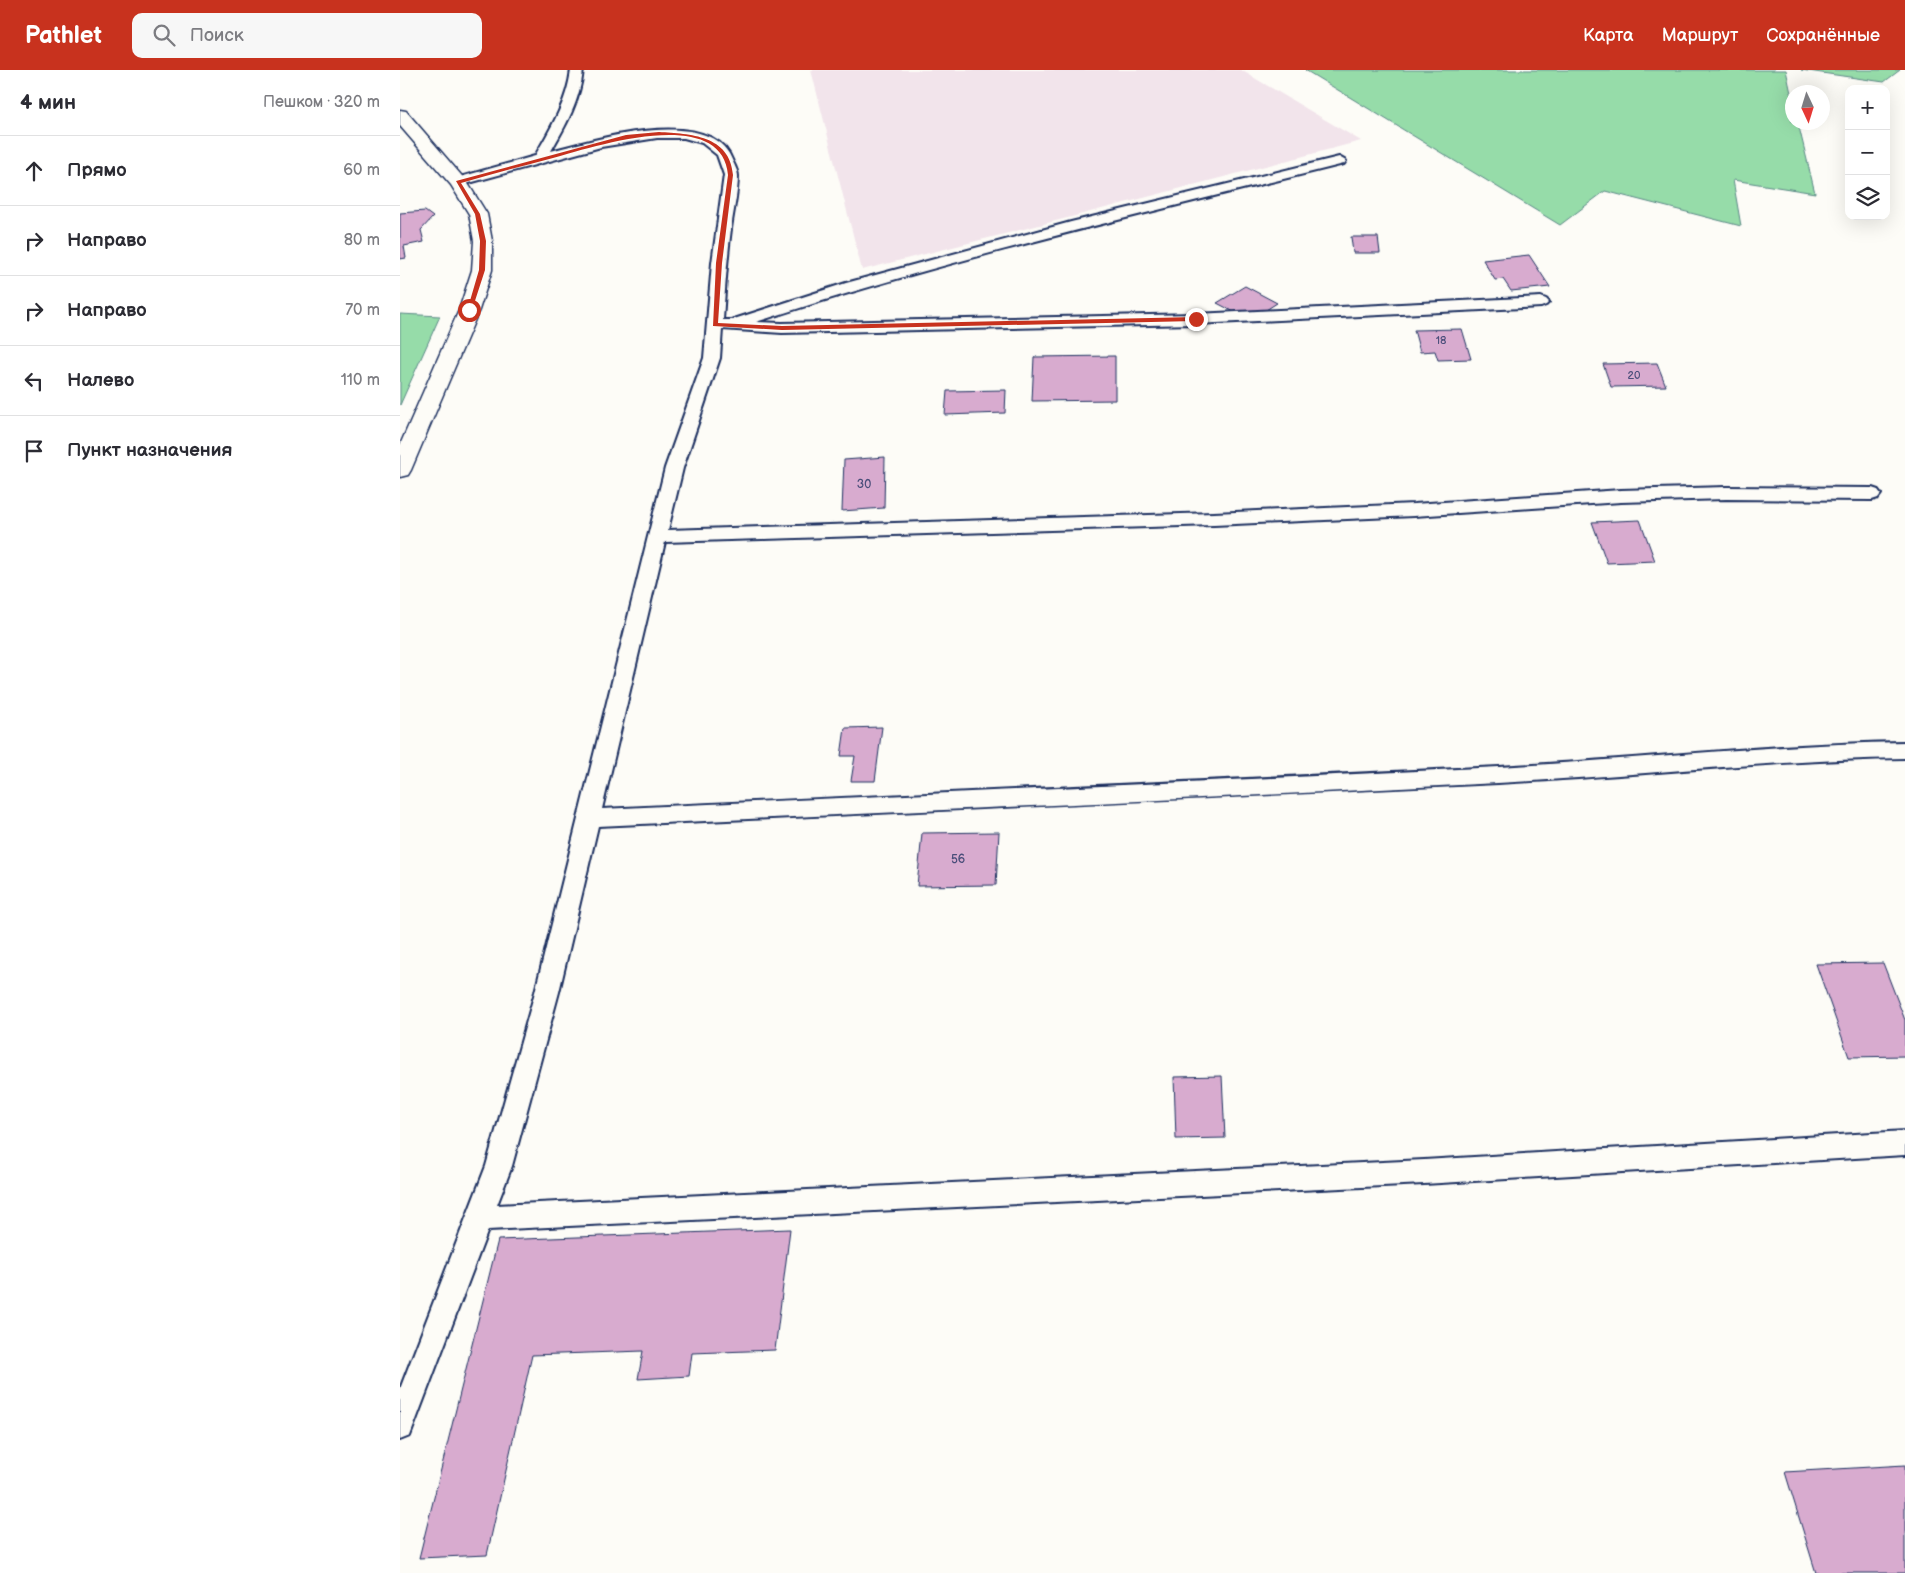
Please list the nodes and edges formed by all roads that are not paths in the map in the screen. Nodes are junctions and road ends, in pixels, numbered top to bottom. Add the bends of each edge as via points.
1 (577, 70) edge
2 (400, 115) edge
3 (540, 159) junction
4 (1338, 161) dead end
5 (458, 182) junction
6 (1541, 302) dead end
7 (722, 325) junction
8 (400, 470) edge
9 (1872, 494) dead end
10 (658, 536) junction
11 (1905, 750) edge
12 (590, 818) junction
13 (1905, 1143) edge
14 (481, 1218) junction
15 (400, 1426) edge

1 - 3 lane via 577,84 570,105
2 - 5 main road
3 - 5 lane
3 - 7 lane via 626,136 659,133 693,136 718,148 726,156 731,175 719,263
4 - 7 lane via 1076,225
5 - 8 main road via 478,214 483,241 482,270 469,310
6 - 7 lane via 1196,319 791,328
7 - 10 lane via 679,452
9 - 10 lane via 1707,493 1224,518
10 - 12 lane
11 - 12 lane via 1844,751 1608,769 1276,787
12 - 14 lane via 545,1001 499,1166
13 - 14 lane via 1424,1172
14 - 15 lane

